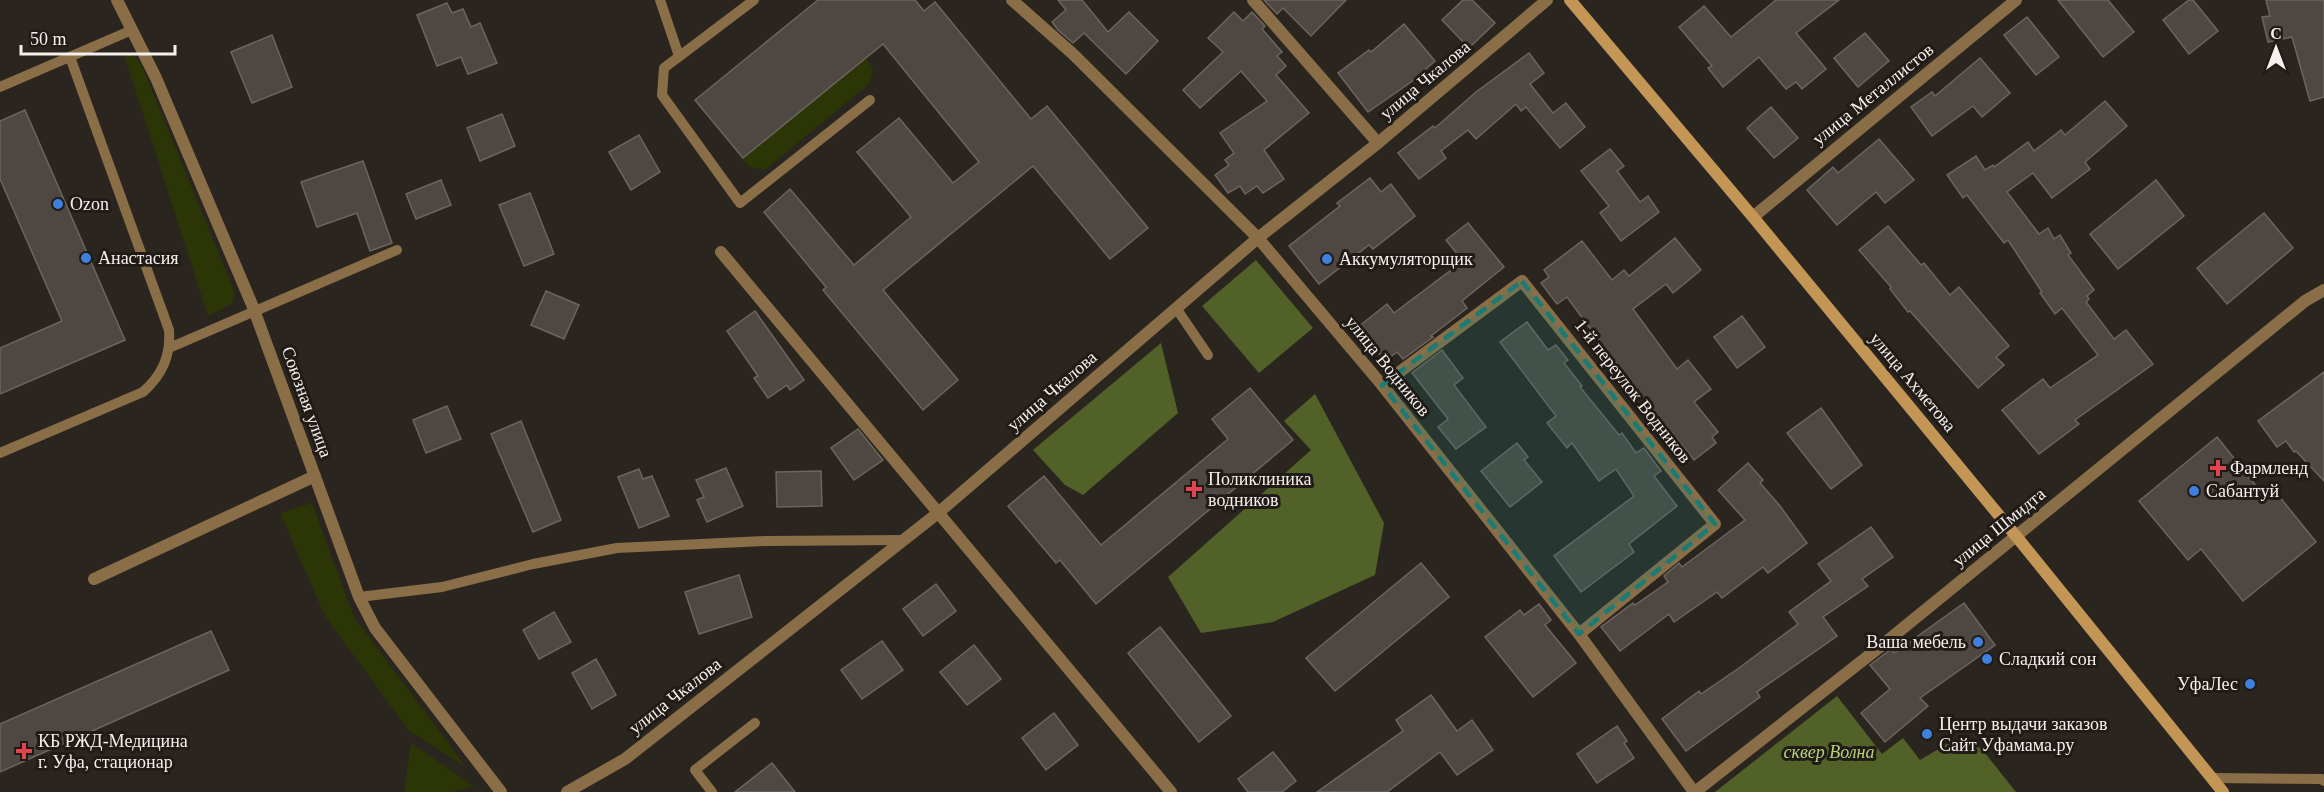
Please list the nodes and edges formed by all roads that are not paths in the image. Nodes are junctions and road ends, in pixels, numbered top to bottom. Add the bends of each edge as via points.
1 (117, 0) edge
2 (660, 0) edge
3 (754, 0) edge
4 (1012, 0) edge
5 (1252, 0) edge
6 (1547, 0) edge
7 (1570, 0) edge
8 (2016, 0) edge
9 (132, 30) junction
10 (679, 56) junction
11 (70, 57) junction
12 (0, 87) edge
13 (870, 100) dead end
14 (1378, 143) junction
15 (1753, 217) junction
16 (1258, 238) junction
17 (397, 250) dead end
18 (721, 252) dead end
19 (2324, 290) edge
20 (1176, 308) junction
21 (255, 312) junction
22 (169, 348) junction
23 (1208, 355) dead end
24 (1382, 385) junction
25 (0, 453) edge
26 (315, 476) junction
27 (938, 513) junction
28 (2016, 536) junction
29 (903, 540) junction
30 (94, 579) dead end
31 (359, 597) junction
32 (1579, 634) junction
33 (755, 723) dead end
34 (2211, 777) junction
35 (2324, 781) edge
36 (501, 792) edge
37 (567, 792) edge
38 (712, 792) edge
39 (1171, 792) edge
40 (1694, 792) edge
41 (2223, 792) edge

1 - 9 street, Союзная улица
2 - 10 lane
3 - 10 lane
4 - 16 street, улица Водников via 1073,54
5 - 14 street
6 - 14 street, улица Чкалова
7 - 15 main road, улица Ахметова
8 - 15 street, улица Металлистов
9 - 11 lane
9 - 21 street, Союзная улица
10 - 13 lane via 664,68 662,95 740,203
11 - 12 lane
11 - 22 lane via 169,330
14 - 16 street, улица Чкалова
15 - 28 main road, улица Ахметова
16 - 20 street, улица Чкалова
16 - 24 street, улица Водников
17 - 21 lane
18 - 27 street
19 - 28 street, улица Шмидта via 2305,301
20 - 23 lane
20 - 27 street, улица Чкалова
21 - 22 lane
21 - 26 street, Союзная улица
22 - 25 lane via 159,374 143,392
24 - 32 street, улица Водников
24 - 32 street, 1-й переулок Водников via 1522,281 1715,524
26 - 30 street
26 - 31 street, Союзная улица
27 - 29 street, улица Чкалова
27 - 39 street
28 - 34 main road, улица Ахметова
28 - 40 street, улица Шмидта
29 - 31 lane via 616,548 442,587
29 - 37 street, улица Чкалова via 625,759
31 - 36 street, Союзная улица via 375,628
32 - 40 street, улица Водников
33 - 38 lane via 695,770
34 - 35 lane
34 - 41 main road, улица Ахметова

